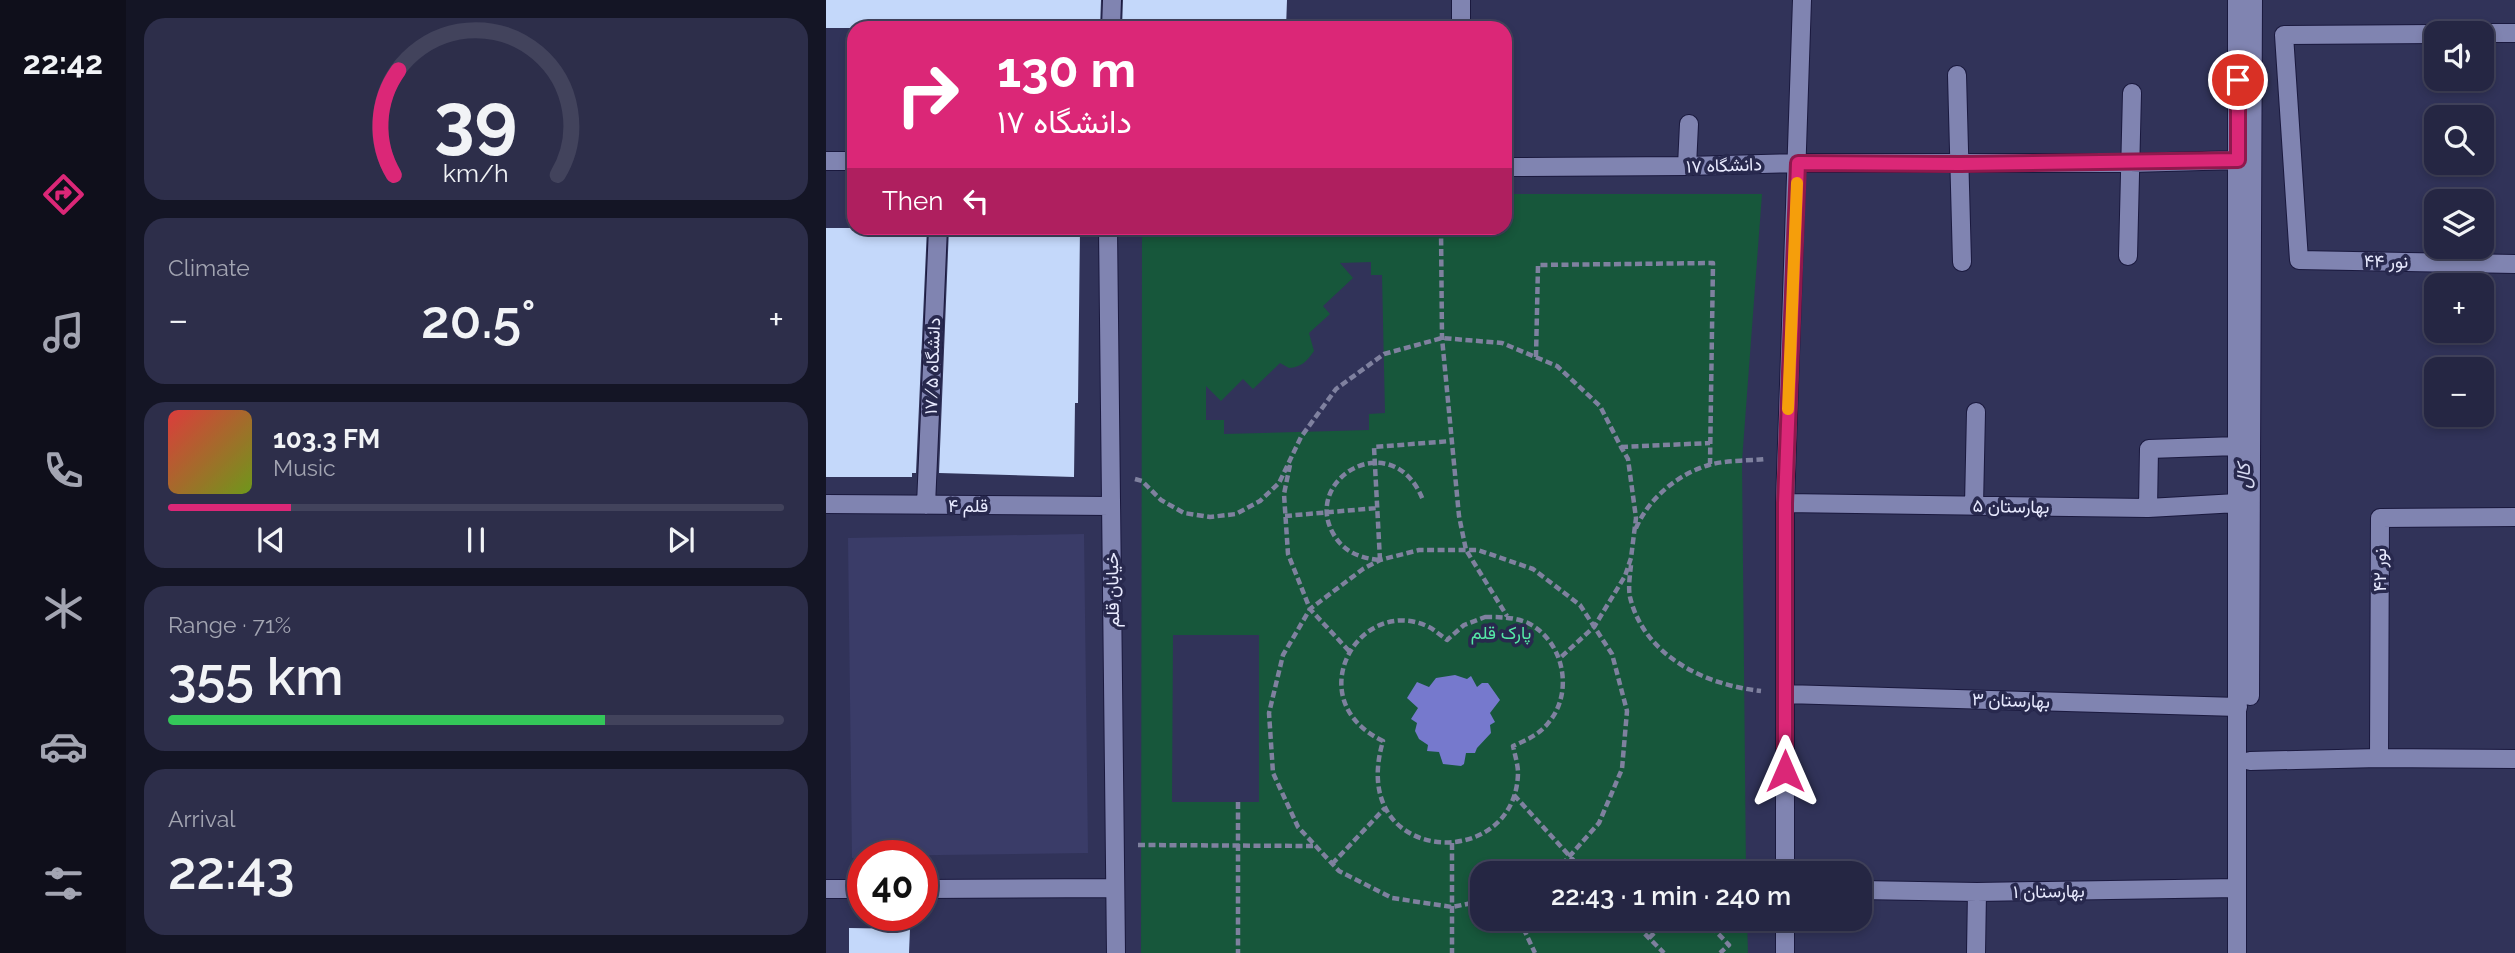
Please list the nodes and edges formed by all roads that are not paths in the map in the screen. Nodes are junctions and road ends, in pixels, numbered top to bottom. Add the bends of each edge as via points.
1 (1112, 0) edge
2 (1461, 0) edge
3 (1802, 0) edge
4 (2237, 0) edge
5 (2253, 0) edge
6 (1111, 21) edge
7 (1461, 21) edge
8 (2494, 33) edge
9 (2515, 33) edge
10 (2424, 34) edge
11 (1957, 75) dead end
12 (2132, 93) dead end
13 (1689, 124) dead end
14 (2238, 160) junction
15 (826, 161) edge
16 (847, 161) edge
17 (1798, 163) junction
18 (2130, 163) junction
19 (1960, 164) junction
20 (1687, 166) junction
21 (1512, 167) edge
22 (938, 235) edge
23 (1108, 235) edge
24 (2127, 256) dead end
25 (1962, 262) dead end
26 (2515, 264) edge
27 (1976, 412) dead end
28 (2237, 446) junction
29 (1785, 503) junction
30 (2237, 503) junction
31 (826, 504) edge
32 (926, 505) junction
33 (1974, 505) junction
34 (1111, 506) junction
35 (2148, 508) junction
36 (2515, 517) edge
37 (1785, 694) junction
38 (2238, 707) junction
39 (2379, 758) junction
40 (2515, 759) edge
41 (2250, 761) junction
42 (1785, 861) edge
43 (1115, 888) junction
44 (2237, 888) junction
45 (847, 889) edge
46 (938, 889) edge
47 (826, 890) edge
48 (1872, 890) edge
49 (1977, 892) junction
50 (1785, 931) edge
51 (1116, 953) edge
52 (1786, 953) edge
53 (1976, 953) edge
54 (2237, 953) edge
55 (2249, 953) edge

1 - 6 street
2 - 7 street
3 - 17 street
4 - 14 street
5 - 41 street
8 - 9 street
10 - 26 street, نور ۴۴ via 2284,35 2299,260
11 - 19 street
12 - 18 street
13 - 20 street
14 - 18 street, دانشگاه ۱۷
14 - 28 street
15 - 16 street
17 - 19 street, دانشگاه ۱۷
17 - 20 street, دانشگاه ۱۷
17 - 29 street
18 - 19 street, دانشگاه ۱۷
18 - 24 street
19 - 25 street
20 - 21 street, دانشگاه ۱۷
22 - 32 street, دانشگاه ۱۷/۵
23 - 34 street, خیابان قلم
27 - 33 street
28 - 30 street
28 - 35 street via 2149,449
29 - 33 street, بهارستان ۵
29 - 37 street
30 - 35 street, بهارستان ۵
30 - 38 street
31 - 32 street, قلم ۴
32 - 34 street, قلم ۴
33 - 35 street, بهارستان ۵
34 - 43 street, خیابان قلم
36 - 39 street, نور ۴۲ via 2380,518
37 - 38 street, بهارستان ۳
37 - 42 street
38 - 44 street
39 - 40 street
39 - 41 street
41 - 55 street
43 - 46 street
43 - 51 street, خیابان قلم
44 - 49 street, بهارستان ۱
44 - 54 street
45 - 47 street
48 - 49 street, بهارستان ۱
49 - 53 street
50 - 52 street

